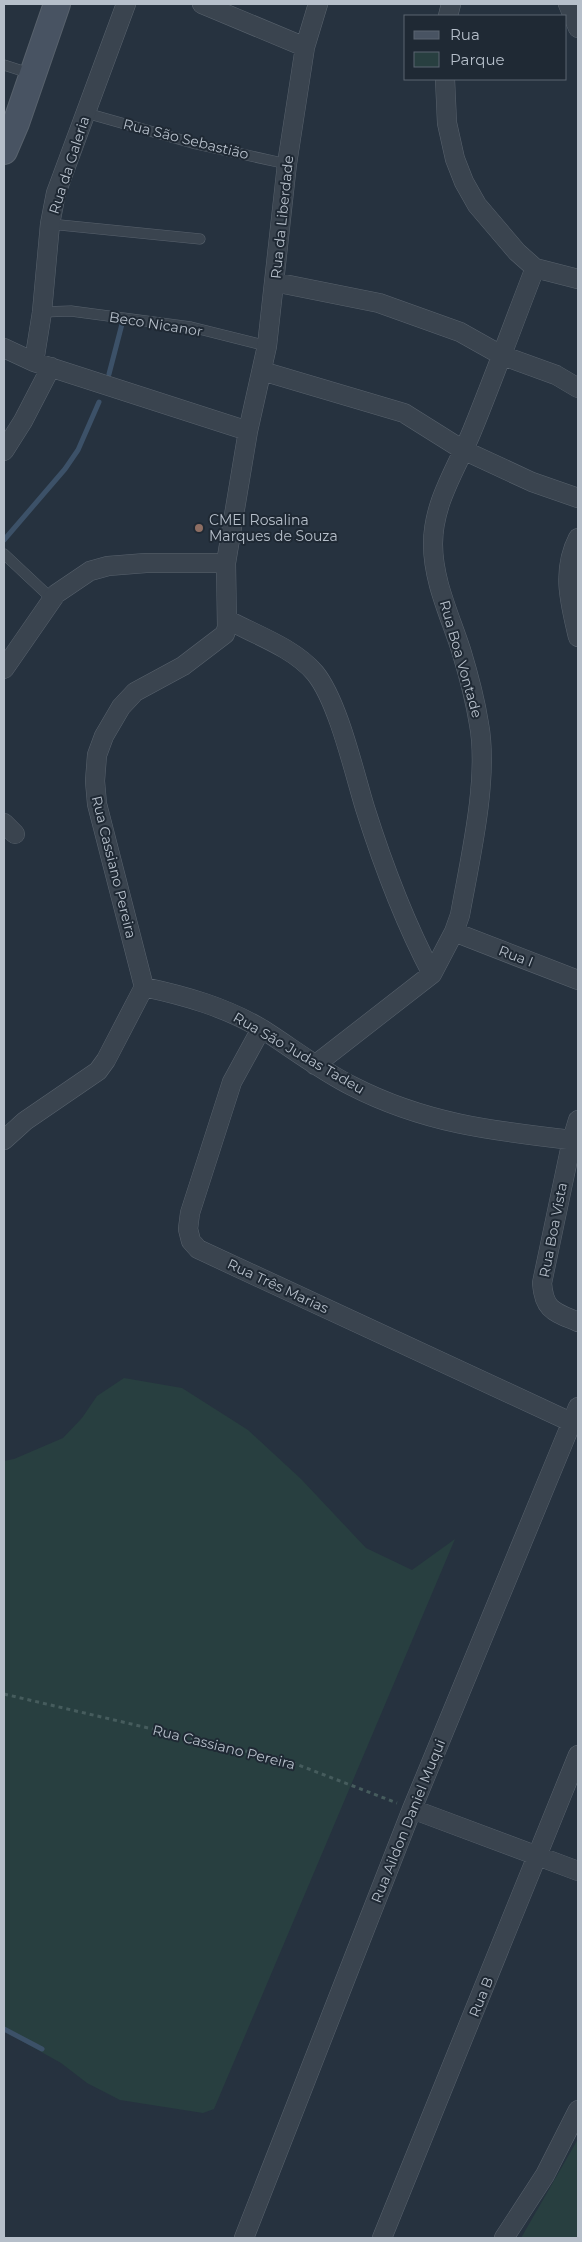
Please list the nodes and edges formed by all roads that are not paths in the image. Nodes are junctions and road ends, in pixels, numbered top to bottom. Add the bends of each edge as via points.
1 (57, 4) edge
2 (126, 4) edge
3 (202, 4) edge
4 (318, 4) edge
5 (568, 4) edge
6 (578, 28) edge
7 (305, 47) junction
8 (4, 65) edge
9 (33, 74) junction
10 (445, 80) edge
11 (86, 113) junction
12 (4, 151) edge
13 (287, 164) junction
14 (50, 224) junction
15 (200, 239) dead end
16 (535, 268) junction
17 (578, 279) edge
18 (274, 282) junction
19 (42, 312) junction
20 (268, 346) junction
21 (4, 348) edge
22 (502, 355) junction
23 (43, 364) junction
24 (262, 371) junction
25 (578, 388) edge
26 (248, 431) junction
27 (464, 450) junction
28 (4, 451) edge
29 (578, 498) edge
30 (578, 538) edge
31 (4, 554) edge
32 (226, 563) junction
33 (52, 599) junction
34 (575, 606) edge
35 (228, 620) junction
36 (578, 637) edge
37 (4, 669) edge
38 (454, 932) junction
39 (432, 974) junction
40 (578, 980) edge
41 (144, 987) junction
42 (260, 1028) junction
43 (315, 1065) junction
44 (578, 1120) edge
45 (4, 1140) edge
46 (572, 1140) junction
47 (578, 1322) edge
48 (576, 1415) edge
49 (578, 1755) edge
50 (412, 1809) junction
51 (538, 1855) junction
52 (578, 1871) edge
53 (578, 2110) edge
54 (244, 2238) edge
55 (382, 2238) edge
56 (504, 2238) edge

1 - 9 street
2 - 11 street, Rua da Galeria
3 - 7 street
4 - 7 street, Rua da Liberdade
5 - 6 street
7 - 13 street, Rua da Liberdade
8 - 9 lane
9 - 12 street
10 - 16 street via 447,123 464,182 492,224
11 - 13 lane, Rua São Sebastião via 196,144
11 - 14 street, Rua da Galeria via 56,193
13 - 18 street, Rua da Liberdade
14 - 15 lane
14 - 19 street, Rua da Galeria
16 - 17 street
16 - 22 street, Rua Boa Vontade
18 - 20 street, Rua da Liberdade
18 - 22 street via 379,302 460,332
19 - 20 lane, Beco Nicanor via 71,311 191,327
19 - 23 street, Rua da Galeria
20 - 24 street, Rua da Liberdade
21 - 23 street
22 - 25 street via 556,375
22 - 27 street, Rua Boa Vontade
23 - 26 street
23 - 28 street, Rua da Galeria via 23,421
24 - 26 street, Rua da Liberdade
24 - 27 street via 404,413
26 - 32 street, Rua da Liberdade
27 - 29 street via 532,482
27 - 38 street, Rua Boa Vontade via 438,509 433,544 434,563 462,653 480,742 480,788 470,860
30 - 34 street via 569,563 568,586
31 - 33 lane
32 - 33 street via 108,566 90,571 64,587
32 - 35 street
33 - 37 street
34 - 36 street
35 - 39 street via 292,654 314,672 322,684 333,707 378,848 412,936
35 - 41 street, Rua Cassiano Pereira via 225,634 184,666 128,699 104,736 97,755 97,804
38 - 39 street, Rua Boa Vontade
38 - 40 street, Rua I
39 - 43 street, Rua Boa Vontade
41 - 42 street, Rua São Judas Tadeu via 210,1004
41 - 45 street via 98,1071 36,1112
42 - 43 street, Rua São Judas Tadeu
42 - 48 street, Rua Três Marias via 232,1082 214,1137 190,1213 188,1229 191,1241 207,1253
43 - 46 street, Rua São Judas Tadeu via 352,1087 421,1116 469,1127
44 - 46 street, Rua Boa Vista
46 - 47 street, Rua Boa Vista via 544,1268 543,1292 550,1309
48 - 50 street, Rua Aildon Daniel Muqui
49 - 51 street, Rua B
50 - 51 street
50 - 54 street, Rua Aildon Daniel Muqui
51 - 52 street
51 - 55 street, Rua B
53 - 56 street via 545,2175

